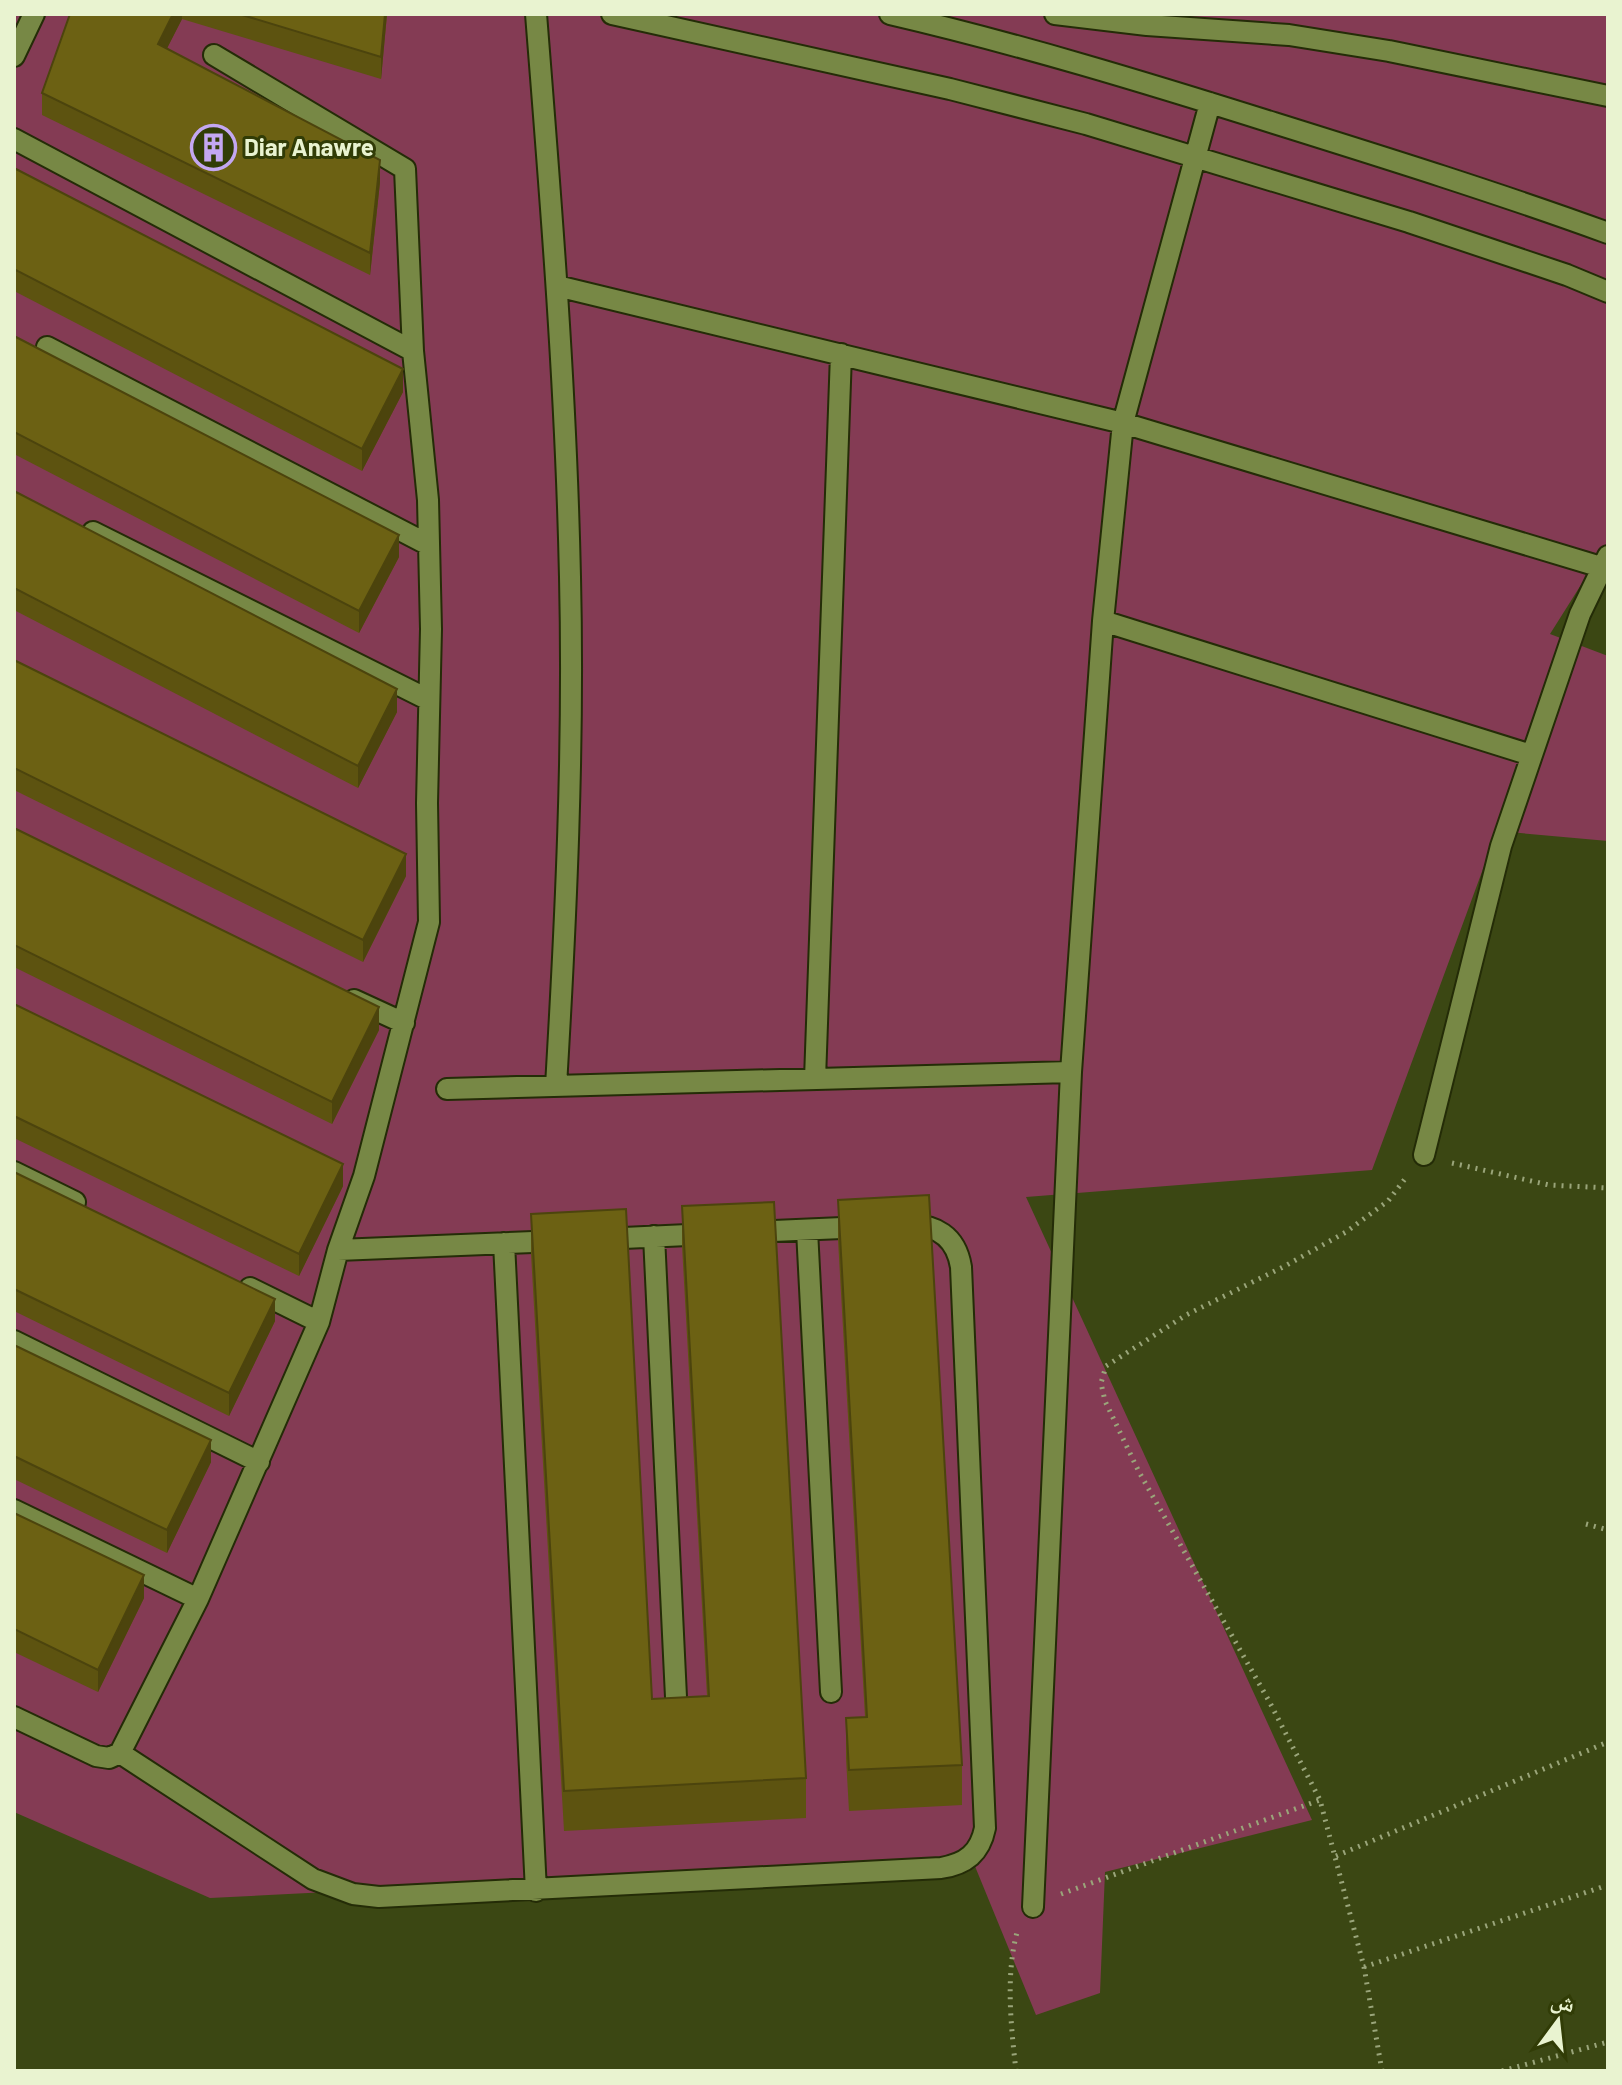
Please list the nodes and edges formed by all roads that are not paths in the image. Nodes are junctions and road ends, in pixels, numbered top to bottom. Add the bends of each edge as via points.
1 (34, 14) edge
2 (536, 14) edge
3 (612, 14) edge
4 (890, 14) edge
5 (1055, 14) edge
6 (214, 55) dead end
7 (14, 56) edge
8 (1608, 96) edge
9 (1210, 103) junction
10 (14, 139) edge
11 (1195, 155) junction
12 (1608, 233) edge
13 (557, 286) junction
14 (1608, 292) edge
15 (47, 347) dead end
16 (413, 351) junction
17 (841, 354) junction
18 (1123, 423) junction
19 (69, 520) edge
20 (429, 545) junction
21 (1604, 561) edge
22 (1103, 621) junction
23 (429, 700) junction
24 (1531, 755) junction
25 (334, 990) edge
26 (404, 1023) junction
27 (1071, 1072) junction
28 (815, 1079) junction
29 (556, 1086) junction
30 (447, 1089) dead end
31 (1424, 1155) road end
32 (14, 1172) edge
33 (97, 1213) edge
34 (807, 1230) junction
35 (654, 1236) junction
36 (504, 1243) junction
37 (338, 1250) junction
38 (235, 1281) edge
39 (319, 1322) junction
40 (14, 1341) edge
41 (259, 1462) junction
42 (14, 1510) edge
43 (198, 1599) junction
44 (831, 1692) dead end
45 (14, 1717) edge
46 (677, 1718) edge
47 (120, 1753) junction
48 (536, 1891) junction
49 (1033, 1907) road end

1 - 7 street
2 - 13 street
3 - 11 street via 950,89
4 - 9 street via 981,35
5 - 8 street via 1289,35
6 - 16 street via 405,169
9 - 11 street
9 - 12 street
10 - 16 street
11 - 14 street via 1422,226
11 - 18 street
13 - 17 street
13 - 29 street via 570,565 571,750
15 - 20 street
16 - 20 street
17 - 18 street
17 - 28 street
18 - 21 street
18 - 22 street
19 - 23 street
20 - 23 street
21 - 24 street
22 - 24 street
22 - 27 street
23 - 26 street via 421,865 429,922
24 - 31 street via 1501,846
25 - 26 street
26 - 37 street
27 - 28 street
27 - 49 street
28 - 29 street
29 - 30 street
32 - 33 street
34 - 35 street
34 - 44 street
34 - 48 street via 920,1224 946,1235 959,1254 982,1840 966,1861 941,1868
35 - 36 street
35 - 46 street
36 - 37 street
36 - 48 street
37 - 39 street
38 - 39 street
39 - 41 street
40 - 41 street
41 - 43 street
42 - 43 street
43 - 47 street
45 - 47 street via 96,1756
47 - 48 street via 333,1887 379,1897

